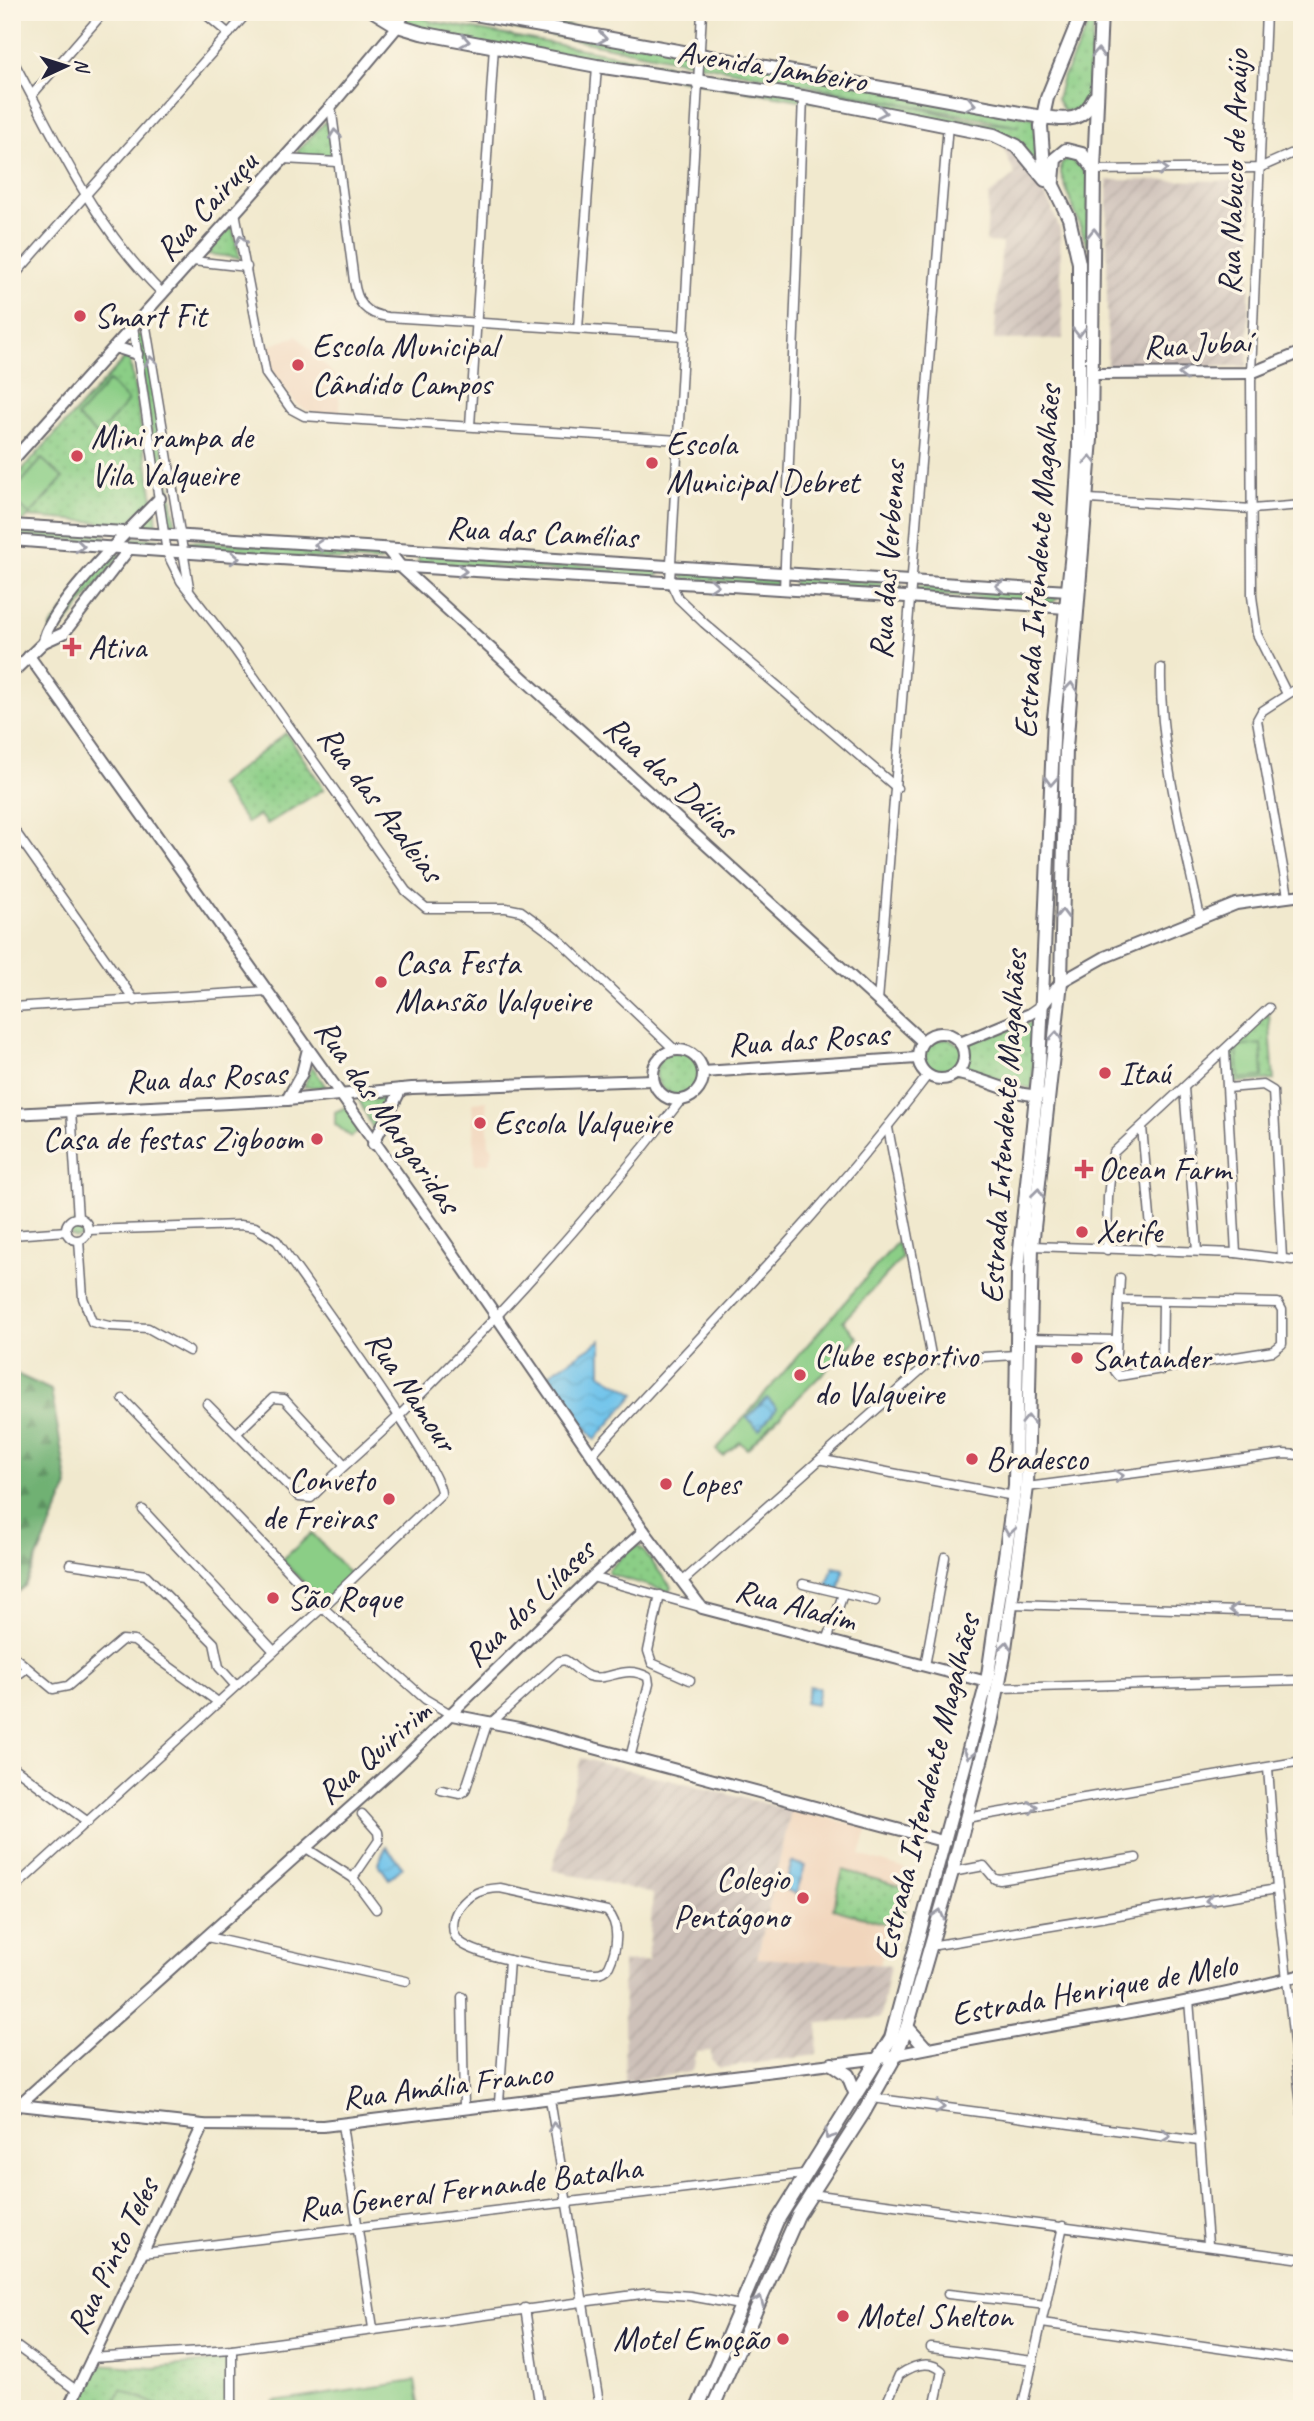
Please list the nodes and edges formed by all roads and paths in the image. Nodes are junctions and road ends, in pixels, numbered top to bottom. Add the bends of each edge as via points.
1 (104, 12) edge
2 (202, 12) edge
3 (248, 12) edge
4 (375, 12) edge
5 (463, 12) edge
6 (702, 12) edge
7 (1082, 12) edge
8 (1101, 12) edge
9 (1266, 12) edge
10 (402, 19) edge
11 (229, 33) junction
12 (494, 46) junction
13 (701, 57) junction
14 (12, 59) edge
15 (597, 66) junction
16 (700, 82) junction
17 (1096, 94) junction
18 (32, 95) junction
19 (803, 97) junction
20 (331, 106) junction
21 (1042, 117) junction
22 (947, 124) junction
23 (1302, 149) edge
24 (284, 159) junction
25 (338, 162) junction
26 (1259, 168) junction
27 (1094, 170) junction
28 (1056, 194) junction
29 (85, 197) junction
30 (235, 212) junction
31 (193, 261) junction
32 (247, 267) junction
33 (12, 278) edge
34 (163, 294) junction
35 (144, 315) junction
36 (474, 322) junction
37 (133, 326) junction
38 (578, 328) junction
39 (685, 336) junction
40 (115, 347) junction
41 (1302, 352) edge
42 (137, 354) junction
43 (1251, 373) junction
44 (1093, 374) junction
45 (470, 426) junction
46 (162, 429) junction
47 (149, 432) junction
48 (679, 440) junction
49 (12, 461) edge
50 (160, 498) junction
51 (1089, 499) junction
52 (1302, 505) edge
53 (1252, 509) junction
54 (12, 525) edge
55 (126, 532) junction
56 (164, 535) junction
57 (179, 536) junction
58 (12, 540) edge
59 (111, 548) junction
60 (129, 550) junction
61 (387, 550) junction
62 (167, 553) junction
63 (183, 554) junction
64 (670, 566) junction
65 (402, 568) junction
66 (785, 574) junction
67 (911, 580) junction
68 (670, 581) junction
69 (189, 590) junction
70 (784, 590) junction
71 (1068, 591) junction
72 (909, 597) junction
73 (1066, 608) junction
74 (44, 642) junction
75 (29, 656) junction
76 (1161, 668) dead end
77 (12, 673) edge
78 (1302, 685) edge
79 (1287, 694) junction
80 (897, 788) junction
81 (12, 827) edge
82 (1302, 895) edge
83 (1288, 896) junction
84 (1200, 917) junction
85 (1061, 982) junction
86 (267, 991) junction
87 (878, 1000) junction
88 (135, 1001) junction
89 (1043, 1005) junction
90 (12, 1007) edge
91 (1269, 1008) dead end
92 (922, 1041) junction
93 (960, 1043) junction
94 (308, 1049) junction
95 (675, 1050) junction
96 (1225, 1050) junction
97 (917, 1058) junction
98 (703, 1072) junction
99 (957, 1074) junction
100 (927, 1076) junction
101 (653, 1080) junction
102 (1184, 1088) junction
103 (1227, 1088) junction
104 (401, 1089) junction
105 (1051, 1089) junction
106 (340, 1095) junction
107 (1036, 1096) junction
108 (287, 1100) junction
109 (681, 1100) junction
110 (71, 1110) junction
111 (12, 1114) edge
112 (1142, 1127) junction
113 (888, 1128) junction
114 (373, 1144) junction
115 (78, 1218) junction
116 (88, 1230) junction
117 (67, 1231) junction
118 (12, 1236) edge
119 (79, 1240) junction
120 (1032, 1246) junction
121 (1107, 1250) junction
122 (1153, 1251) junction
123 (1197, 1251) junction
124 (1236, 1253) junction
125 (1282, 1258) junction
126 (1292, 1260) dead end
127 (1120, 1278) dead end
128 (1120, 1300) junction
129 (1163, 1301) junction
130 (495, 1317) junction
131 (1029, 1338) junction
132 (1115, 1340) junction
133 (190, 1351) dead end
134 (1016, 1355) junction
135 (932, 1360) junction
136 (1162, 1370) junction
137 (123, 1399) dead end
138 (207, 1404) dead end
139 (399, 1416) junction
140 (237, 1432) junction
141 (592, 1454) junction
142 (1302, 1455) edge
143 (823, 1460) junction
144 (344, 1464) junction
145 (1027, 1487) junction
146 (1014, 1496) junction
147 (143, 1510) dead end
148 (644, 1531) junction
149 (945, 1558) dead end
150 (70, 1564) dead end
151 (592, 1577) junction
152 (682, 1582) junction
153 (803, 1584) dead end
154 (843, 1594) junction
155 (660, 1595) junction
156 (875, 1601) dead end
157 (1012, 1604) junction
158 (323, 1607) junction
159 (702, 1608) junction
160 (1302, 1613) edge
161 (827, 1641) junction
162 (274, 1651) junction
163 (12, 1655) edge
164 (925, 1666) junction
165 (27, 1668) junction
166 (12, 1679) edge
167 (690, 1680) dead end
168 (1302, 1680) edge
169 (235, 1685) junction
170 (993, 1685) junction
171 (218, 1702) junction
172 (452, 1715) junction
173 (490, 1722) junction
174 (630, 1758) junction
175 (1302, 1761) edge
176 (12, 1766) edge
177 (1268, 1768) junction
178 (441, 1790) dead end
179 (362, 1814) dead end
180 (966, 1818) junction
181 (88, 1822) junction
182 (946, 1842) junction
183 (306, 1848) junction
184 (1136, 1858) dead end
185 (952, 1872) junction
186 (353, 1878) junction
187 (1277, 1889) junction
188 (12, 1890) edge
189 (376, 1909) dead end
190 (207, 1937) junction
191 (930, 1946) junction
192 (509, 1960) junction
193 (1302, 1975) edge
194 (1289, 1978) junction
195 (406, 1981) dead end
196 (463, 1997) dead end
197 (1189, 2000) junction
198 (907, 2027) junction
199 (925, 2047) junction
200 (896, 2054) junction
201 (881, 2058) junction
202 (832, 2064) junction
203 (856, 2095) junction
204 (872, 2098) junction
205 (550, 2099) junction
206 (499, 2103) junction
207 (14, 2105) edge
208 (464, 2108) junction
209 (1302, 2114) edge
210 (342, 2124) junction
211 (202, 2125) junction
212 (1199, 2141) junction
213 (803, 2175) junction
214 (811, 2194) junction
215 (565, 2203) junction
216 (1063, 2226) junction
217 (358, 2227) junction
218 (1208, 2244) junction
219 (143, 2253) junction
220 (1302, 2259) edge
221 (948, 2294) dead end
222 (580, 2301) junction
223 (740, 2305) junction
224 (1046, 2305) junction
225 (525, 2308) junction
226 (1042, 2323) junction
227 (373, 2328) junction
228 (12, 2343) edge
229 (931, 2348) dead end
230 (232, 2349) junction
231 (91, 2358) junction
232 (1302, 2360) edge
233 (1033, 2361) junction
234 (76, 2390) junction
235 (68, 2409) edge
236 (232, 2409) edge
237 (540, 2409) edge
238 (600, 2409) edge
239 (697, 2409) edge
240 (712, 2409) edge
241 (884, 2409) edge
242 (934, 2409) edge
243 (1022, 2409) edge

1 - 18 street
2 - 11 street
3 - 11 street
4 - 10 main road, Avenida Jambeiro
5 -> 13 main road, Avenida Jambeiro
6 - 13 street
7 - 21 main road, Estrada Intendente Magalhães
17 -> 8 main road, Estrada Intendente Magalhães
9 - 26 street, Rua Nabuco de Araújo
10 -> 12 main road, Avenida Jambeiro
10 - 20 street, Rua Cairuçu
11 - 29 street
12 - 15 main road, Avenida Jambeiro
12 - 36 street
13 - 16 street
13 -> 21 main road, Avenida Jambeiro
14 - 18 street
15 - 16 main road, Avenida Jambeiro
15 - 38 street
16 - 19 main road, Avenida Jambeiro
16 - 39 street
17 - 21 main road, Avenida Jambeiro via 1080,117
17 - 27 main road, Estrada Intendente Magalhães
18 - 29 street
19 -> 22 main road, Avenida Jambeiro
19 - 66 street
20 - 24 street, Rua Cairuçu
25 -> 20 street
21 - 28 main road, Estrada Intendente Magalhães via 1040,151
22 - 28 main road, Avenida Jambeiro via 1008,140 1027,156
22 - 67 street, Rua das Verbenas
23 - 26 street
24 - 25 street
24 - 30 street, Rua Cairuçu
25 - 36 street via 358,302 379,315
27 -> 26 street
26 - 43 street, Rua Nabuco de Araújo
27 - 28 main road via 1075,150 1060,153 1053,169
44 -> 27 main road, Estrada Intendente Magalhães
28 -> 71 main road, Estrada Intendente Magalhães via 1069,218 1079,263 1079,450
29 - 33 street
29 - 34 street via 125,256
30 - 31 street, Rua Cairuçu
32 -> 30 street
31 - 32 street
31 - 34 street, Rua Cairuçu
32 - 45 street via 266,374 291,410 304,416
34 - 35 street, Rua Cairuçu
35 - 37 street, Rua Cairuçu
46 -> 35 street, Rua das Azaleias
36 - 38 street
36 - 45 street
37 - 40 street, Rua Cairuçu
37 - 42 street, Rua das Azaleias
38 - 39 street
39 - 48 street
40 - 42 street
40 - 49 street, Rua Cairuçu
41 - 43 street, Rua Jubaí
42 - 47 street, Rua das Azaleias
43 -> 44 street, Rua Jubaí
43 - 53 street, Rua Nabuco de Araújo
51 -> 44 main road, Estrada Intendente Magalhães
45 - 48 street
46 - 47 street
46 - 57 street, Rua das Azaleias
47 - 50 street, Rua das Azaleias
48 - 64 street
50 - 55 street
50 - 56 street, Rua das Azaleias
51 - 53 street
85 -> 51 main road, Estrada Intendente Magalhães via 1066,748
52 - 53 street
53 - 79 street, Rua Nabuco de Araújo via 1254,620
54 - 55 street, Rua das Camélias
55 - 56 street, Rua das Camélias
55 - 59 street
56 - 57 street, Rua das Camélias
56 - 62 street, Rua das Azaleias
61 -> 57 street, Rua das Camélias
57 - 63 street, Rua das Azaleias
58 -> 59 street, Rua das Camélias
59 - 60 street, Rua das Camélias
59 - 74 street via 50,623
60 - 62 street, Rua das Camélias
60 - 74 street via 64,633
61 - 64 street, Rua das Camélias
61 - 65 street, Rua das Dálias
62 - 63 street, Rua das Camélias
62 - 69 street, Rua das Azaleias
63 -> 65 street, Rua das Camélias
63 - 69 street, Rua das Azaleias
64 - 66 street, Rua das Camélias
64 - 68 street
65 -> 68 street, Rua das Camélias
65 - 87 street, Rua das Dálias
66 - 67 street, Rua das Camélias
66 - 70 street
71 -> 67 street, Rua das Camélias
67 - 72 street, Rua das Verbenas
68 -> 70 street, Rua das Camélias
68 - 80 street via 678,598 704,623
69 - 95 street, Rua das Azaleias via 412,898 426,908 521,911 556,937
70 - 72 street, Rua das Camélias
71 - 73 main road, Estrada Intendente Magalhães
72 - 73 street, Rua das Camélias
72 - 80 street, Rua das Verbenas
73 -> 89 main road, Estrada Intendente Magalhães via 1053,743
74 - 75 street
75 - 77 street
75 - 86 street, Rua das Margaridas
76 - 84 street via 1167,758
78 - 79 street
79 - 83 street via 1262,711 1257,724
80 - 87 street, Rua das Verbenas
81 - 88 street
82 - 83 street
83 - 84 street via 1237,904
84 - 85 street via 1105,957
85 - 89 street
105 -> 85 main road, Estrada Intendente Magalhães
86 - 88 street
86 - 94 street, Rua das Margaridas
87 - 92 street, Rua das Dálias
88 - 90 street
89 - 93 street via 1020,1020
89 - 107 main road, Estrada Intendente Magalhães
91 - 96 street
92 - 93 street via 945,1033
92 - 97 street
93 - 99 street via 964,1056
94 - 106 street, Rua das Margaridas
94 - 108 street
95 - 98 street via 693,1055
95 - 101 street via 655,1063
96 - 102 street
96 - 103 street
97 - 98 street, Rua das Rosas
97 - 100 street
98 - 109 street via 695,1093
99 - 100 street via 945,1080
99 - 107 street
100 - 113 street
101 - 104 street, Rua das Rosas
101 - 109 street via 663,1095
102 - 112 street
102 - 123 street
103 - 124 street
103 - 125 street via 1263,1085 1273,1090
104 - 106 street, Rua das Rosas
104 - 114 street
105 - 107 street
120 -> 105 main road, Estrada Intendente Magalhães
106 - 108 street, Rua das Rosas
106 - 114 street, Rua das Margaridas
107 - 134 main road, Estrada Intendente Magalhães via 1018,1269
108 - 110 street, Rua das Rosas
109 - 130 street
110 - 111 street, Rua das Rosas
110 - 115 street
112 - 121 street via 1111,1159
112 - 122 street
113 - 135 street
113 - 141 street
114 - 130 street, Rua das Margaridas
115 - 116 street
115 - 117 street via 70,1222
116 - 119 street
116 - 139 street, Rua Namour via 240,1225 267,1232
117 - 118 street
117 - 119 street
119 - 133 street via 83,1298 92,1322 148,1328
120 - 121 street
120 - 131 main road, Estrada Intendente Magalhães
121 - 122 street
122 - 123 street
123 - 124 street
124 - 125 street
125 - 126 street
127 - 128 street
128 - 129 street
128 - 132 street
129 - 136 street
129 - 136 street via 1279,1303 1282,1340 1281,1347 1273,1351
130 - 139 street
130 - 141 street, Rua das Margaridas
131 - 132 street
145 -> 131 main road, Estrada Intendente Magalhães
132 - 136 street via 1117,1374 1123,1377
134 - 135 street
134 - 146 main road, Estrada Intendente Magalhães
135 - 143 street
137 - 158 street
138 - 140 street
139 - 144 street
139 - 158 street, Rua Namour via 439,1479 441,1494
140 - 144 street via 304,1499 311,1498
140 - 144 street via 278,1397
141 - 148 street, Rua das Margaridas
145 -> 142 street
143 - 146 street
143 - 152 street
145 - 157 main road, Estrada Intendente Magalhães
146 -> 170 main road, Estrada Intendente Magalhães
147 - 162 street
148 - 151 street, Rua dos Lilases
148 - 152 street, Rua das Margaridas
149 - 164 street
150 - 169 street via 146,1574 214,1643 219,1667
151 - 155 street, Rua Aladim
151 - 172 street, Rua dos Lilases
152 - 159 street, Rua das Margaridas
153 - 154 street
154 - 156 street
154 - 161 street
155 - 159 street, Rua Aladim
155 - 167 street via 648,1651 652,1663
160 -> 157 street
170 -> 157 main road, Estrada Intendente Magalhães
158 - 162 street, Rua Namour
158 - 172 street via 425,1699
159 - 161 street, Rua Aladim
161 - 164 street, Rua Aladim
162 - 169 street, Rua Namour
163 - 165 street
164 - 170 street, Rua Aladim
165 - 166 street
165 - 171 street via 58,1690 127,1639 141,1644
168 - 170 street
169 - 171 street, Rua Namour
170 - 180 main road, Estrada Intendente Magalhães
170 -> 182 main road, Estrada Intendente Magalhães
171 - 181 street, Rua Namour
172 - 173 street, Rua Quiririm
172 - 183 street, Rua Quiririm
173 - 174 street, Rua Quiririm
173 - 174 street via 559,1661 597,1678 633,1671 648,1676 649,1685
173 - 178 street via 466,1791
174 - 182 street, Rua Quiririm
175 - 177 street
176 - 181 street
180 -> 177 street
177 - 187 street
179 - 186 street via 378,1832 379,1840
180 - 185 main road, Estrada Intendente Magalhães
181 - 188 street, Rua Namour
182 - 201 main road, Estrada Intendente Magalhães via 899,2015
183 - 186 street
183 - 190 street, Rua Quiririm
184 - 185 street via 1000,1880 984,1866
191 -> 185 main road, Estrada Intendente Magalhães
186 - 189 street
187 -> 191 street
187 - 194 street
190 - 195 street
190 - 207 street, Rua Quiririm
191 - 198 main road, Estrada Intendente Magalhães
192 - 192 street via 601,1973 612,1960 615,1924 607,1911 596,1908 500,1888 476,1891 455,1914 456,1938
192 - 206 street
193 - 194 street, Estrada Henrique de Melo
194 - 197 street, Estrada Henrique de Melo
194 - 209 street
196 - 208 street
197 - 199 street, Estrada Henrique de Melo
197 - 212 street
198 - 199 main road
198 - 200 main road, Estrada Intendente Magalhães
199 - 200 street, Estrada Henrique de Melo
200 - 201 street, Estrada Henrique de Melo
200 - 204 main road, Estrada Intendente Magalhães
201 - 202 street, Rua Amália Franco
201 - 203 main road, Estrada Intendente Magalhães
202 - 203 main road via 848,2075
202 - 205 street, Rua Amália Franco
203 -> 213 main road, Estrada Intendente Magalhães
204 -> 212 street
204 - 214 main road, Estrada Intendente Magalhães
205 - 206 street, Rua Amália Franco
215 -> 205 street
206 - 208 street, Rua Amália Franco
207 - 211 street, Rua Amália Franco
208 - 210 street, Rua Amália Franco
210 - 211 street, Rua Amália Franco
210 - 217 street
211 - 219 street, Rua Pinto Teles
212 - 218 street
213 - 215 street, Rua General Fernande Batalha
213 - 223 main road, Estrada Intendente Magalhães
214 - 216 street
240 -> 214 main road, Estrada Intendente Magalhães
215 - 217 street, Rua General Fernande Batalha
215 - 222 street
216 - 218 street
216 - 224 street
217 - 219 street, Rua General Fernande Batalha
217 - 227 street
218 - 220 street
219 - 231 street, Rua Pinto Teles
221 - 224 street
222 - 223 street via 667,2293
222 - 225 street
222 - 238 street
223 - 239 main road, Estrada Intendente Magalhães
224 - 226 street
225 - 227 street
225 - 237 street
226 - 232 street
226 - 233 street
227 - 230 street
228 - 234 street
229 - 233 street
230 - 231 street
230 - 236 street
231 - 234 street, Rua Pinto Teles
233 - 243 street
234 - 235 street, Rua Pinto Teles
241 - 242 street via 899,2375 925,2364 942,2371

